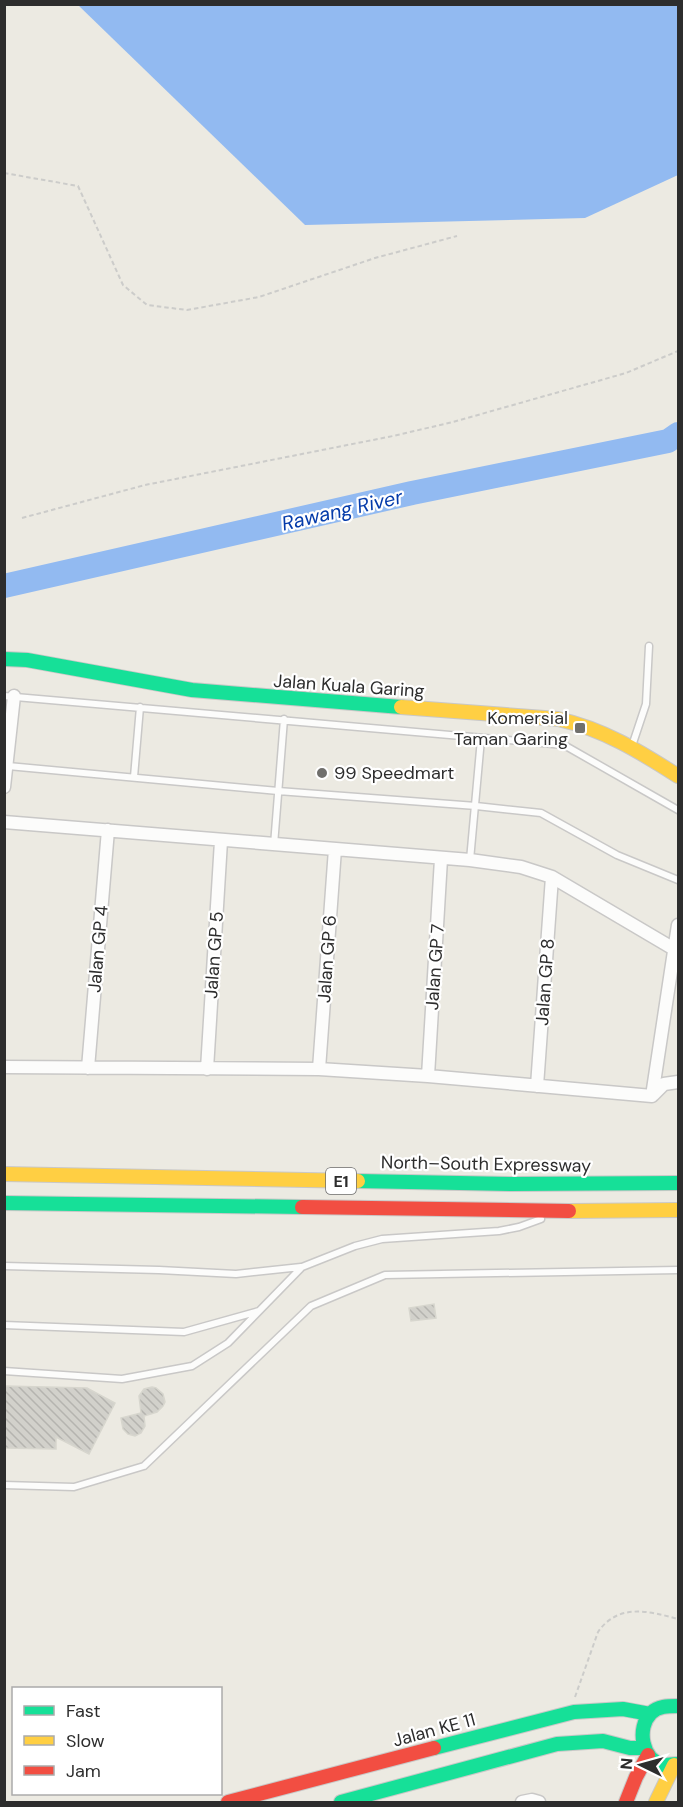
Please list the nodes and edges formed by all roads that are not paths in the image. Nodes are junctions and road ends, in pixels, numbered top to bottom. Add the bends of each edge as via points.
1 (649, 646) dead end
2 (4, 660) edge
3 (9, 696) edge
4 (140, 707) junction
5 (284, 719) junction
6 (481, 739) junction
7 (632, 746) junction
8 (8, 766) junction
9 (678, 776) edge
10 (134, 777) junction
11 (4, 787) edge
12 (278, 791) junction
13 (476, 806) junction
14 (678, 810) edge
15 (4, 822) edge
16 (108, 830) junction
17 (221, 841) junction
18 (274, 845) junction
19 (335, 849) junction
20 (441, 859) junction
21 (470, 860) junction
22 (552, 877) junction
23 (678, 880) edge
24 (678, 925) edge
25 (674, 949) junction
26 (4, 1067) edge
27 (88, 1068) junction
28 (319, 1069) junction
29 (207, 1070) junction
30 (428, 1076) junction
31 (678, 1082) edge
32 (537, 1086) junction
33 (652, 1096) junction
34 (4, 1174) edge
35 (678, 1183) edge
36 (4, 1203) edge
37 (678, 1210) edge
38 (553, 1211) junction
39 (4, 1266) edge
40 (302, 1267) junction
41 (678, 1270) edge
42 (260, 1311) junction
43 (4, 1325) edge
44 (4, 1371) edge
45 (4, 1485) edge
46 (678, 1706) edge
47 (650, 1714) junction
48 (646, 1751) junction
49 (676, 1765) edge
50 (228, 1803) edge
51 (341, 1803) edge
52 (522, 1803) edge
53 (539, 1803) edge
54 (626, 1803) edge
55 (656, 1803) edge

1 - 7 lane via 646,704
2 - 7 main road, Jalan Kuala Garing via 27,660 192,690 558,719 601,729
3 - 4 lane
3 - 8 street
4 - 5 lane
4 - 10 lane
5 - 6 lane
5 - 12 lane
6 - 13 lane
6 - 14 lane via 564,745
7 - 9 main road, Jalan Kuala Garing
8 - 10 lane
8 - 11 street
10 - 12 lane
12 - 13 lane
12 - 18 lane
13 - 21 lane
13 - 23 lane via 541,813 618,855
15 - 16 street
16 - 17 street
16 - 27 street, Jalan GP 4
17 - 18 street
17 - 29 street, Jalan GP 5
18 - 19 street
19 - 20 street
19 - 28 street, Jalan GP 6
20 - 21 street
20 - 30 street, Jalan GP 7
21 - 22 street via 522,867
22 - 25 street
22 - 32 street, Jalan GP 8
24 - 25 street
25 - 33 street
26 - 27 street
27 - 29 street
28 - 29 street
28 - 30 street
30 - 32 street
31 - 33 street via 664,1083
32 - 33 street
34 - 35 main road, North–South Expressway / E1 via 500,1184
36 - 38 main road, E1
37 - 38 main road, E1
38 - 40 lane via 519,1227 382,1239
39 - 40 lane via 236,1274
40 - 42 lane
41 - 45 lane via 385,1275 311,1306 144,1466 74,1487
42 - 43 lane via 184,1332
42 - 44 lane via 228,1343 192,1366 122,1379
46 - 47 main road via 664,1706
47 - 48 main road via 641,1736
47 - 50 main road, Jalan KE 11 via 623,1709 574,1712
48 - 49 main road via 655,1761
48 - 51 main road via 603,1741 557,1744
48 - 54 main road
49 - 55 main road
52 - 53 street

